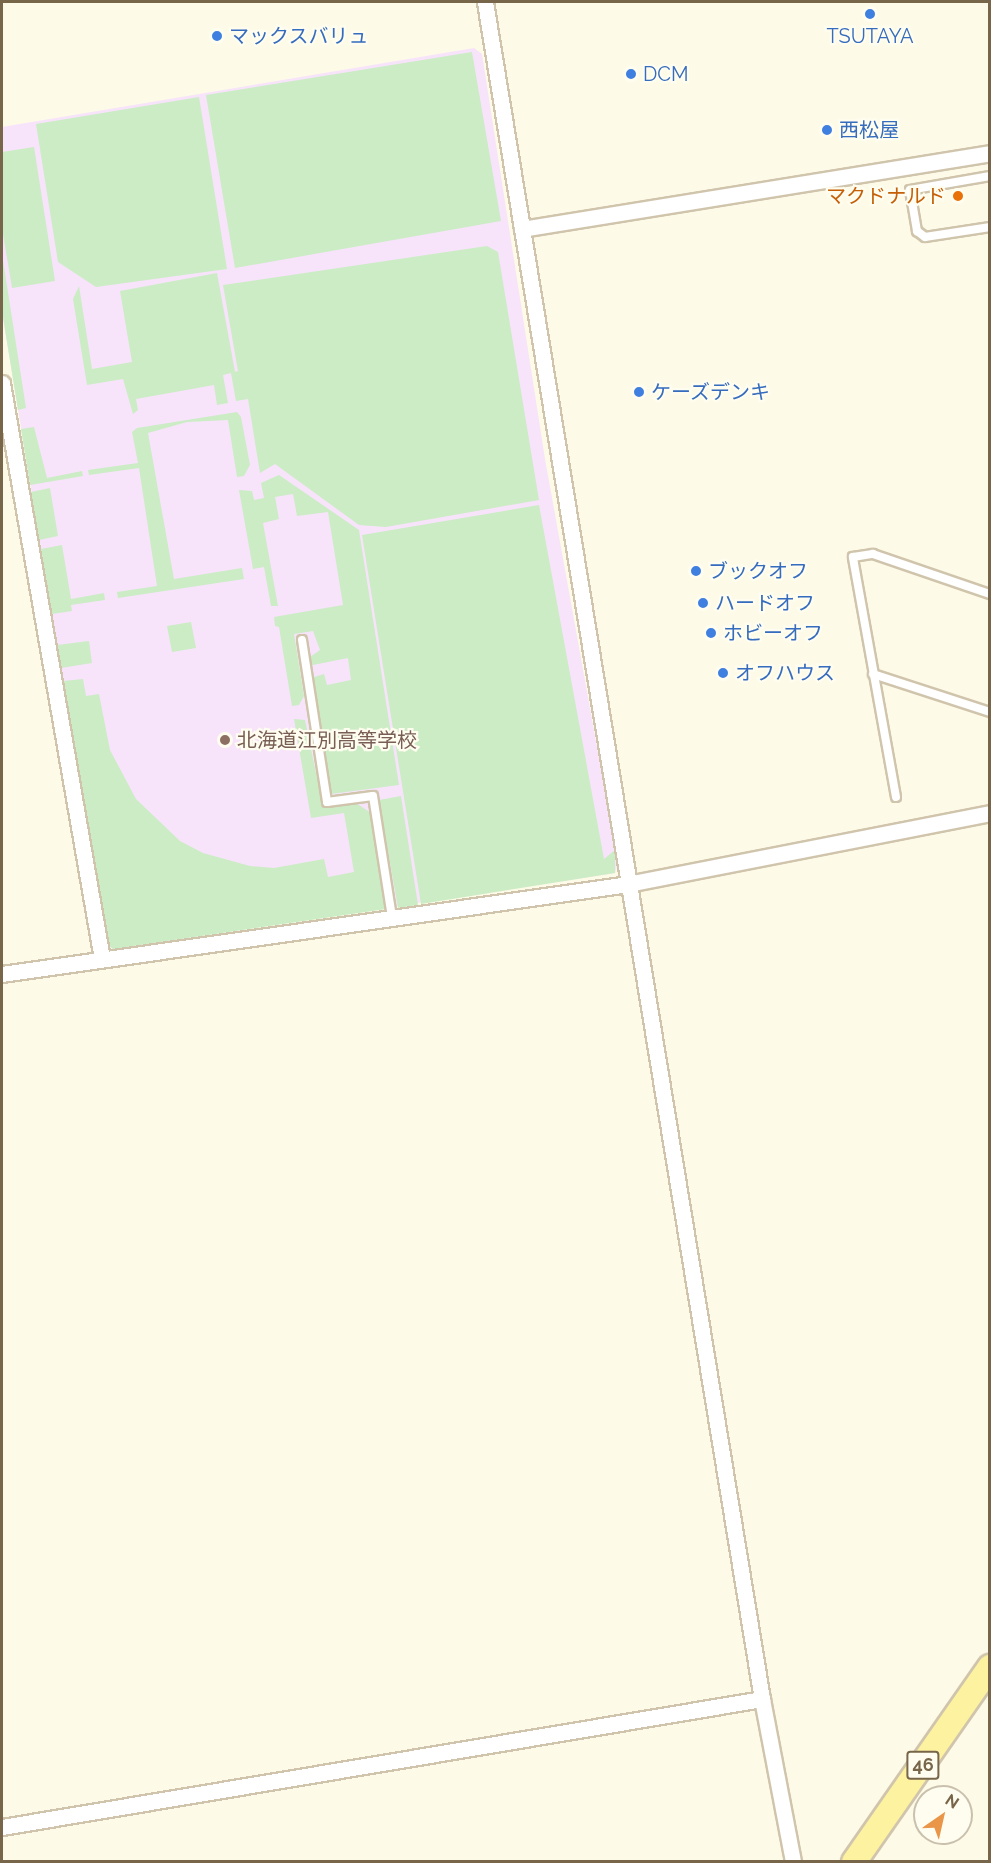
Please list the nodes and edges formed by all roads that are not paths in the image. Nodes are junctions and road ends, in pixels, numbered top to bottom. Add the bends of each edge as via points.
1 (484, 2) edge
2 (989, 155) edge
3 (990, 176) edge
4 (990, 227) edge
5 (522, 229) junction
6 (2, 383) edge
7 (990, 594) edge
8 (302, 640) dead end
9 (873, 674) junction
10 (990, 712) edge
11 (896, 797) dead end
12 (990, 813) edge
13 (628, 884) junction
14 (392, 918) junction
15 (102, 959) junction
16 (2, 974) edge
17 (990, 1667) edge
18 (762, 1699) junction
19 (2, 1827) edge
20 (793, 1862) edge
21 (854, 1862) edge

1 - 5 street
2 - 5 street
3 - 4 lane via 910,190 917,231 925,237
5 - 13 street
6 - 15 street
7 - 9 lane via 873,554 853,557
8 - 14 lane via 327,802 373,796
9 - 10 lane
9 - 11 lane
12 - 13 street
13 - 14 street
13 - 18 street
14 - 15 street
15 - 16 street
17 - 21 main road, 46
18 - 19 street
18 - 20 street

